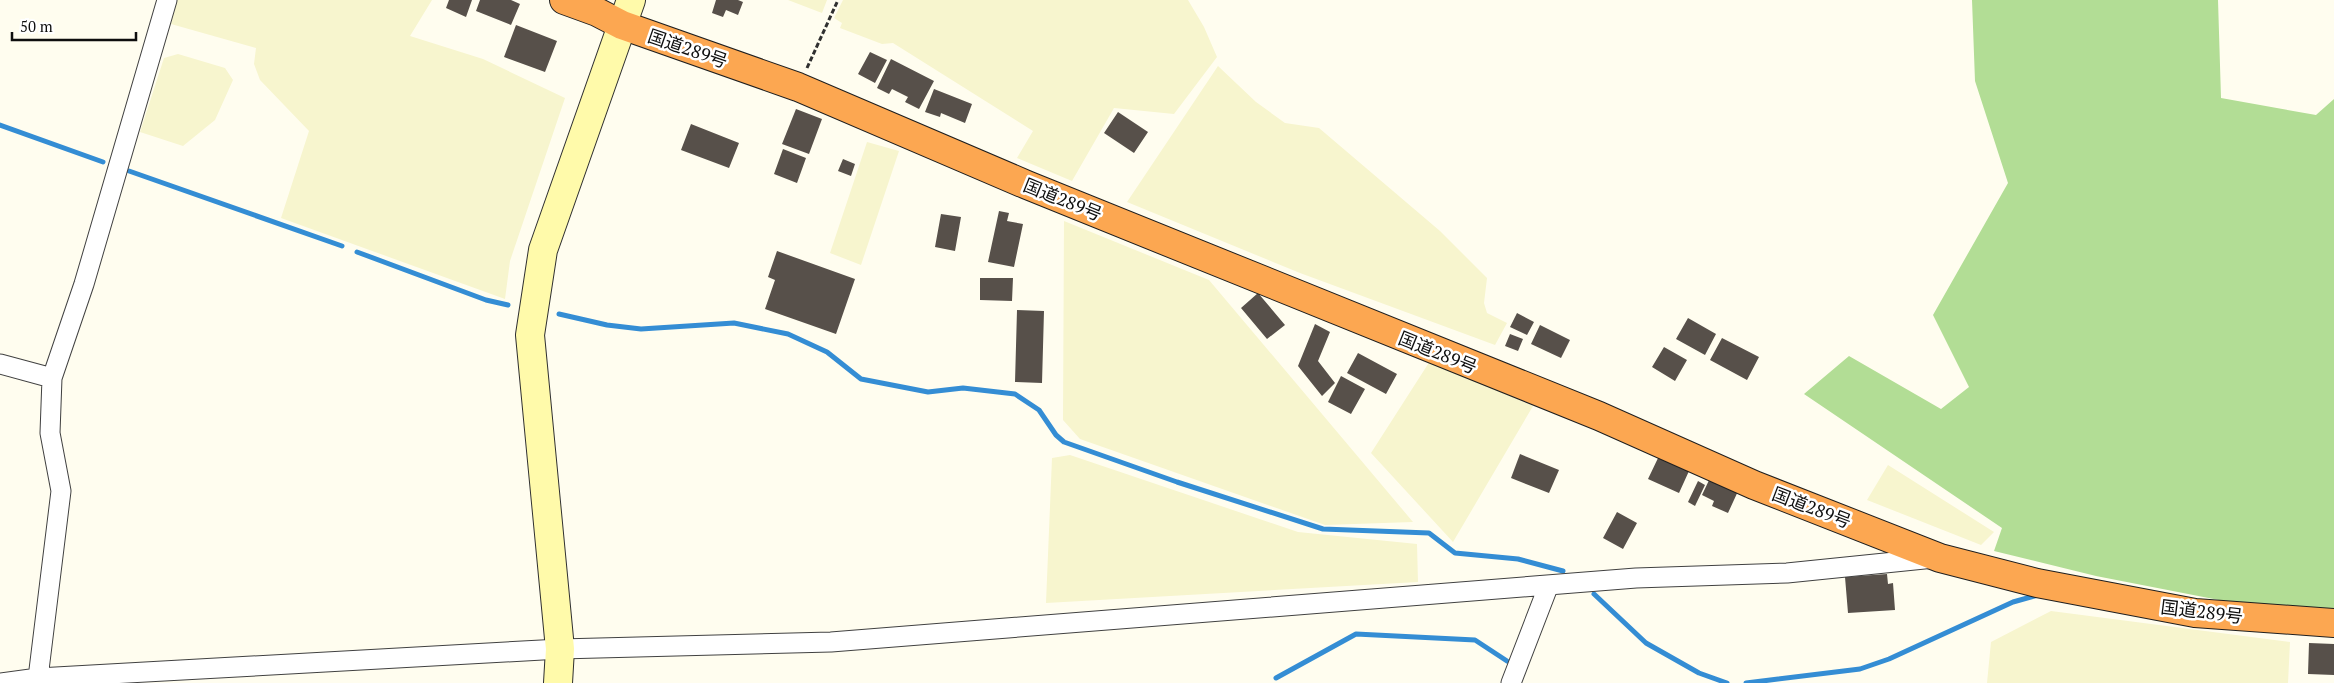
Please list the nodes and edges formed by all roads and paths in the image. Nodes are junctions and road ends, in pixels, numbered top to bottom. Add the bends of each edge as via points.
1 (167, 0) edge
2 (564, 0) edge
3 (838, 0) edge
4 (626, 12) edge
5 (798, 87) junction
6 (0, 364) edge
7 (52, 378) junction
8 (1940, 558) junction
9 (1548, 587) junction
10 (2334, 623) edge
11 (560, 649) junction
12 (38, 678) junction
13 (0, 683) edge
14 (558, 683) edge
15 (1511, 683) edge

1 - 7 street via 84,284
2 - 4 highway, 国道289号 via 597,12
3 - 5 path
4 - 5 highway, 国道289号
4 - 11 street via 543,250 530,335
5 - 8 highway, 国道289号 via 1073,204 1599,416 1754,485
6 - 7 street
7 - 12 street via 50,433 61,491
8 - 9 street via 1787,573 1636,578
8 - 10 highway, 国道289号 via 2037,583 2195,613
9 - 11 street via 848,641
9 - 15 street
11 - 12 street
11 - 14 street
12 - 13 street

